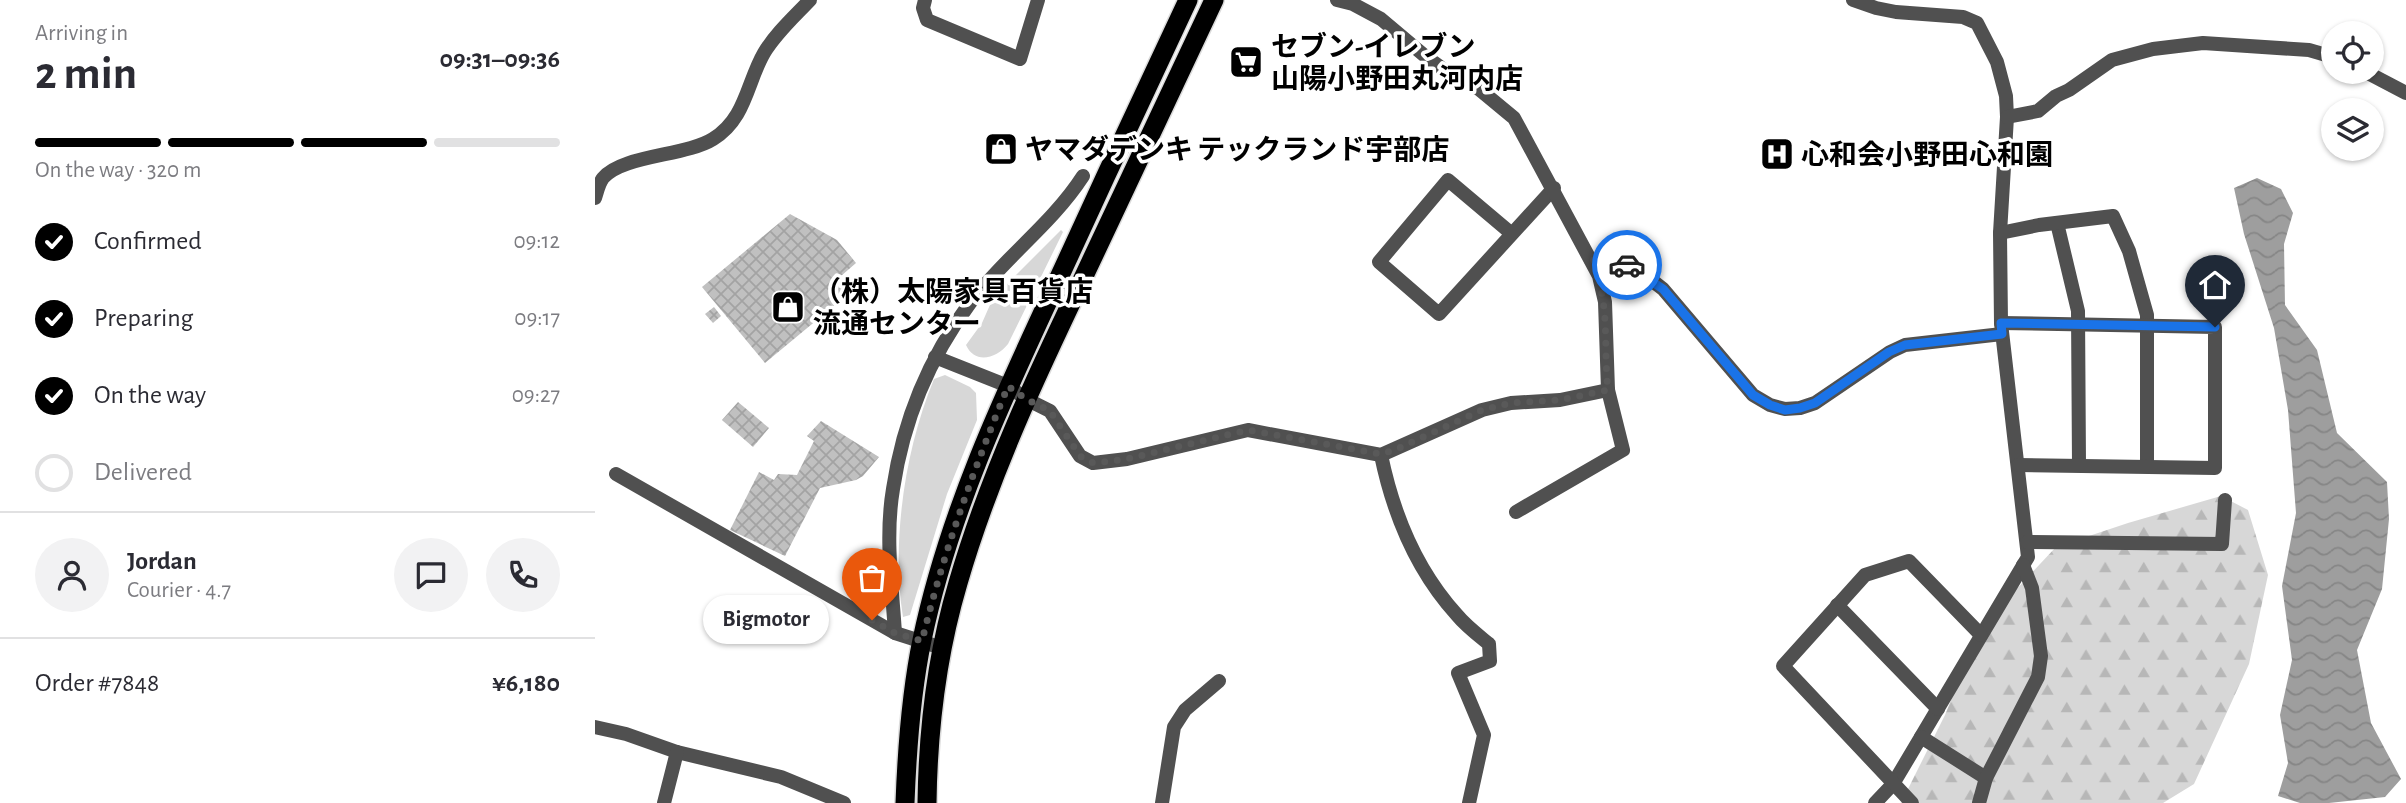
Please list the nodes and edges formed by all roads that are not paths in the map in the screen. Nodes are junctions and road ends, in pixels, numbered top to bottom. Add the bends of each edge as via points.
1 (810, 0) edge
2 (925, 0) edge
3 (1038, 0) edge
4 (1188, 0) edge
5 (1214, 0) edge
6 (1337, 0) edge
7 (1853, 0) edge
8 (2321, 54) edge
9 (2384, 81) edge
10 (2406, 93) edge
11 (2007, 117) junction
12 (1083, 176) dead end
13 (1554, 188) junction
14 (595, 198) edge
15 (2057, 223) junction
16 (2000, 233) junction
17 (1513, 234) junction
18 (1591, 260) junction
19 (2078, 323) junction
20 (2147, 325) junction
21 (2001, 328) junction
22 (935, 358) junction
23 (1008, 386) junction
24 (1608, 390) junction
25 (1026, 399) junction
26 (1381, 454) junction
27 (2018, 465) junction
28 (2079, 465) junction
29 (2147, 466) junction
30 (616, 474) dead end
31 (2225, 500) dead end
32 (1516, 512) dead end
33 (2027, 542) junction
34 (2023, 565) junction
35 (1837, 605) junction
36 (895, 633) junction
37 (1981, 635) junction
38 (922, 641) junction
39 (942, 648) junction
40 (1219, 681) dead end
41 (1938, 709) junction
42 (595, 727) edge
43 (1921, 737) junction
44 (677, 752) junction
45 (1986, 778) junction
46 (1893, 784) junction
47 (664, 803) edge
48 (844, 803) edge
49 (905, 803) edge
50 (927, 803) edge
51 (1162, 803) edge
52 (1469, 803) edge
53 (1875, 803) edge
54 (1912, 803) edge
55 (1979, 803) edge

1 - 14 street via 762,56 746,99 724,131 698,147 616,168 603,179
2 - 3 street via 927,20 1020,59
4 - 23 highway
5 - 25 highway
6 - 13 street via 1381,19 1425,56 1514,117
7 - 11 street via 1886,10 1963,17 1977,23 1997,62
8 - 11 street via 2203,43 2153,49 2112,60 2038,110
9 - 10 street
11 - 16 street
12 - 22 street via 1055,214 970,303
13 - 17 street
13 - 18 street
15 - 16 street
15 - 19 street
15 - 20 street via 2113,216 2129,251
16 - 21 street
17 - 17 street via 1448,180 1379,262 1439,314
18 - 21 street via 1630,266 1663,289 1753,395 1785,410 1815,403 1905,345
18 - 24 street via 1605,302
19 - 20 street
19 - 21 street
19 - 28 street
20 - 29 street
20 - 29 street via 2215,327 2215,468
21 - 27 street
22 - 23 street
22 - 36 street via 916,397 892,491
23 - 25 street
23 - 38 highway via 952,532
24 - 26 street via 1482,410
24 - 32 street via 1623,450
25 - 26 street via 1050,411 1080,456 1093,463 1248,430
25 - 39 highway via 974,535
26 - 52 street via 1397,515 1416,555 1457,616 1489,644 1490,661 1458,673 1484,735
27 - 28 street
27 - 33 street
28 - 29 street
30 - 36 street
31 - 33 street via 2222,544
33 - 34 street
34 - 37 street
34 - 45 street via 2032,588 2041,656 2038,677
35 - 37 street via 1864,575 1909,561
35 - 41 street
35 - 46 street via 1783,666
36 - 38 street
37 - 41 street
38 - 39 street
38 - 49 highway
39 - 50 highway
40 - 51 street via 1185,710 1174,727
41 - 43 street
42 - 44 street
43 - 45 street
43 - 46 street
44 - 47 street
44 - 48 street via 781,777
45 - 55 street
46 - 53 street
46 - 54 street

